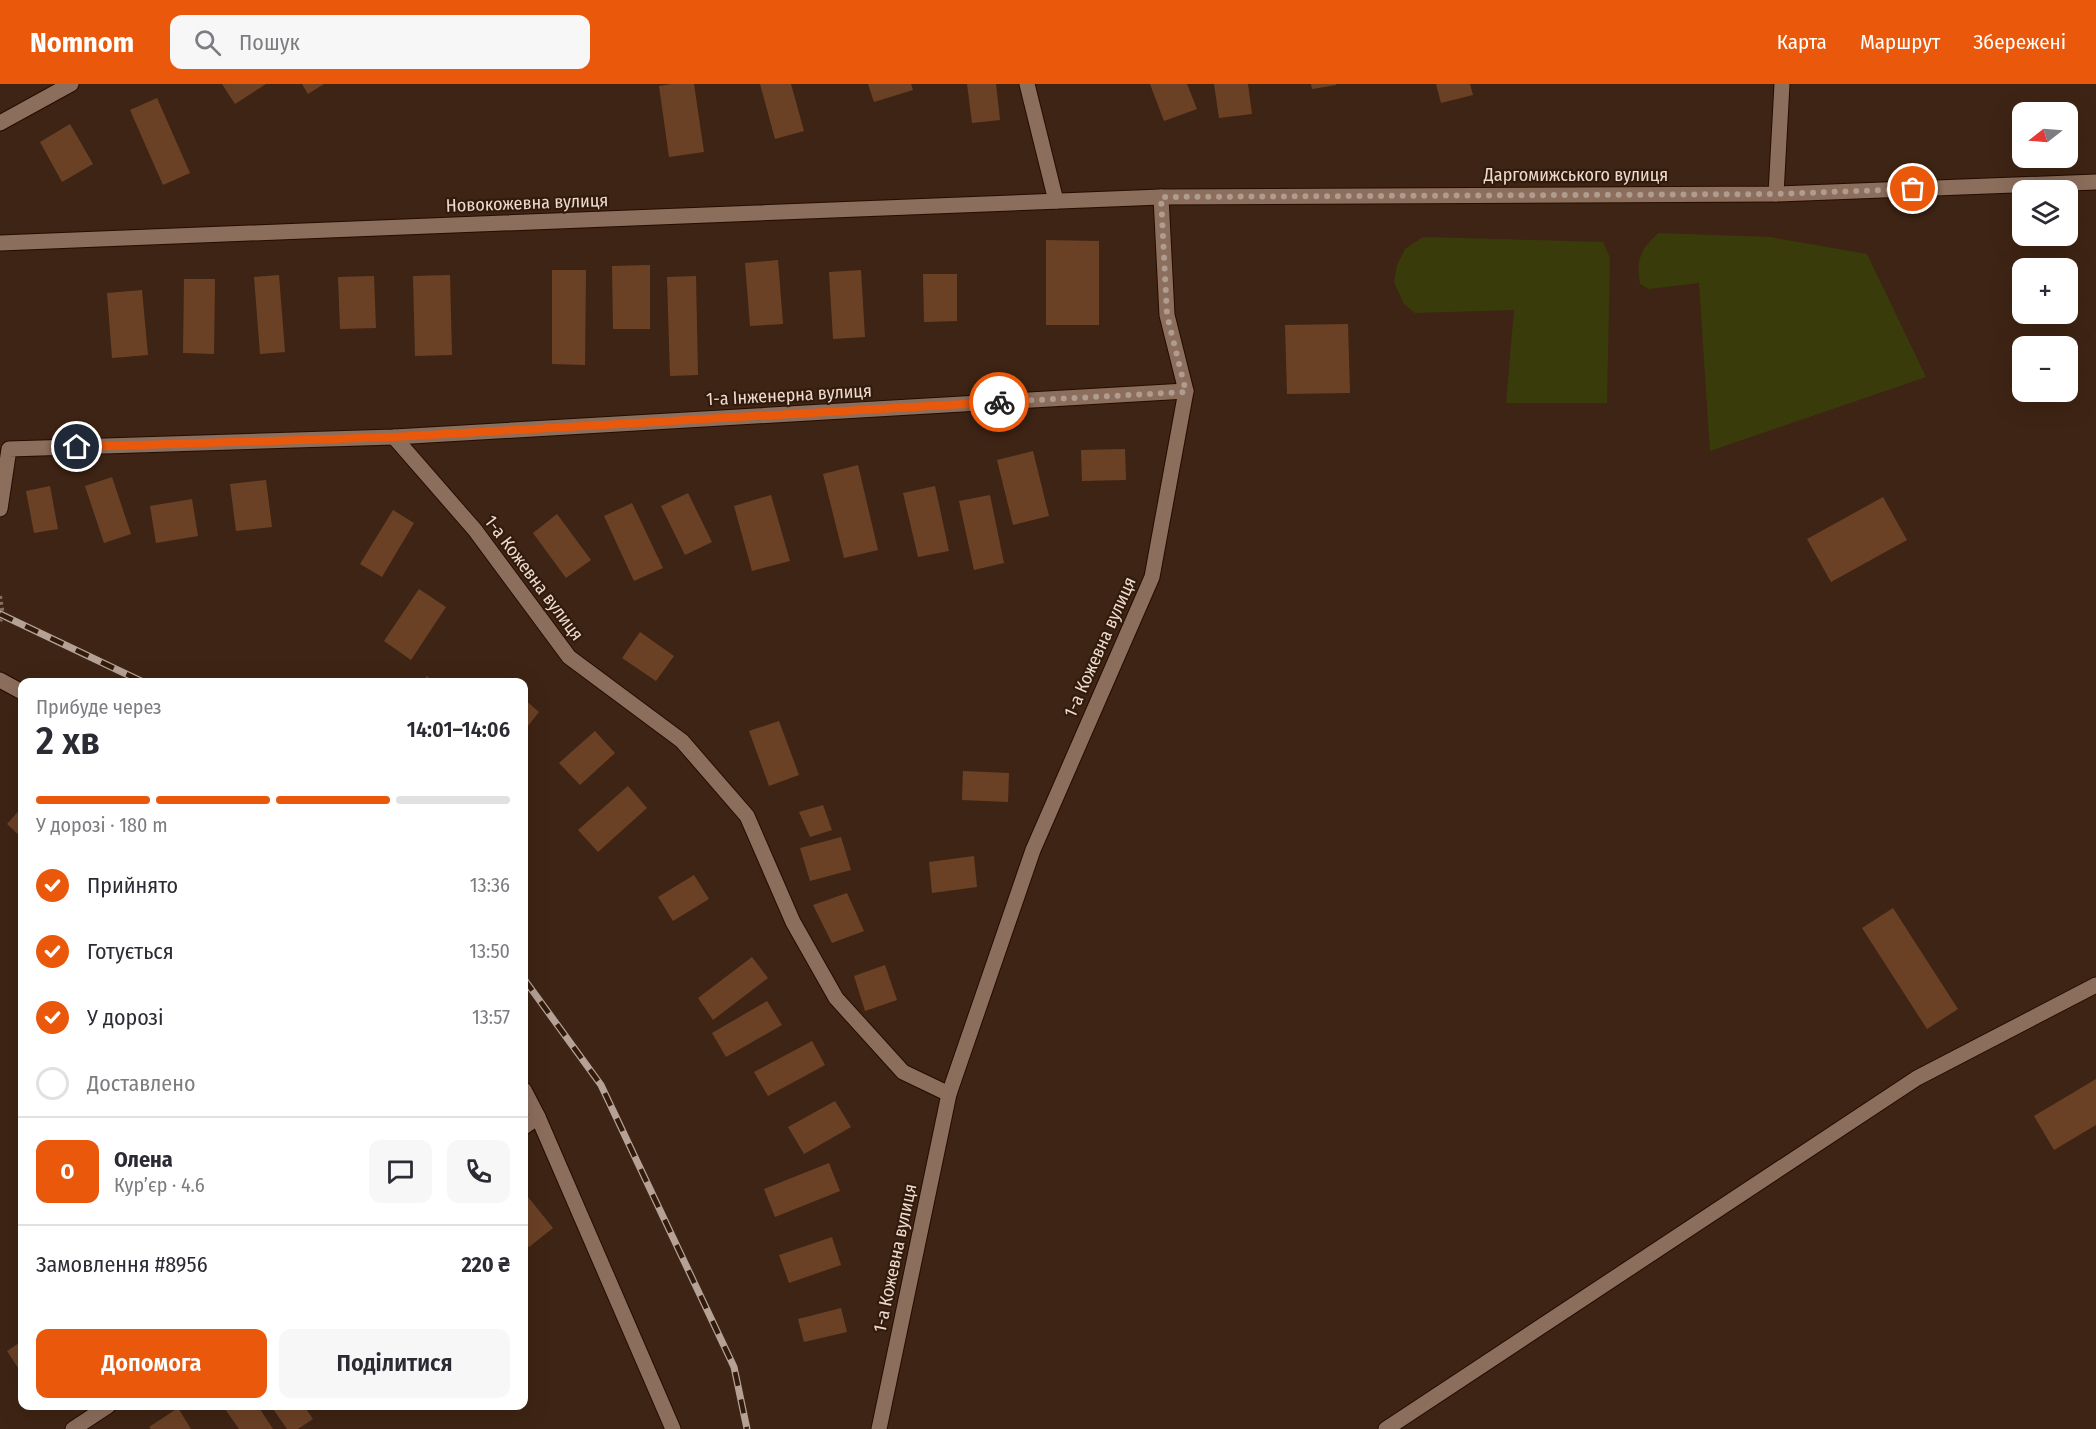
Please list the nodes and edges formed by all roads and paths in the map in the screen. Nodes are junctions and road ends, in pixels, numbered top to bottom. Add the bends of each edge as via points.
1 (71, 84) edge
2 (1027, 84) edge
3 (1782, 84) edge
4 (0, 123) edge
5 (2096, 182) edge
6 (1776, 194) junction
7 (1161, 197) junction
8 (1056, 201) junction
9 (0, 243) edge
10 (1186, 392) junction
11 (394, 437) junction
12 (0, 509) edge
13 (0, 596) edge
14 (0, 621) edge
15 (0, 680) edge
16 (18, 690) edge
17 (2096, 985) edge
18 (950, 1094) junction
19 (528, 1098) edge
20 (538, 1117) junction
21 (528, 1124) edge
22 (102, 1410) edge
23 (73, 1429) edge
24 (673, 1429) edge
25 (879, 1429) edge
26 (1386, 1429) edge

1 - 4 street
2 - 8 street
3 - 6 street
5 - 6 street, Даргомижського вулиця
6 - 7 street, Даргомижського вулиця
7 - 8 street, Даргомижського вулиця
7 - 10 street, 1-а Кожевна вулиця via 1167,315
8 - 9 street, Новокожевна вулиця
10 - 11 street, 1-а Інженерна вулиця
10 - 18 street, 1-а Кожевна вулиця via 1152,577 1033,850
11 - 12 street via 9,449
11 - 18 street, 1-а Кожевна вулиця via 475,530 569,657 682,741 747,816 794,922 836,998 903,1072
13 - 14 path
15 - 16 street
17 - 26 street via 1917,1078
18 - 25 street, 1-а Кожевна вулиця
19 - 20 street
20 - 21 street
20 - 24 street
22 - 23 street

